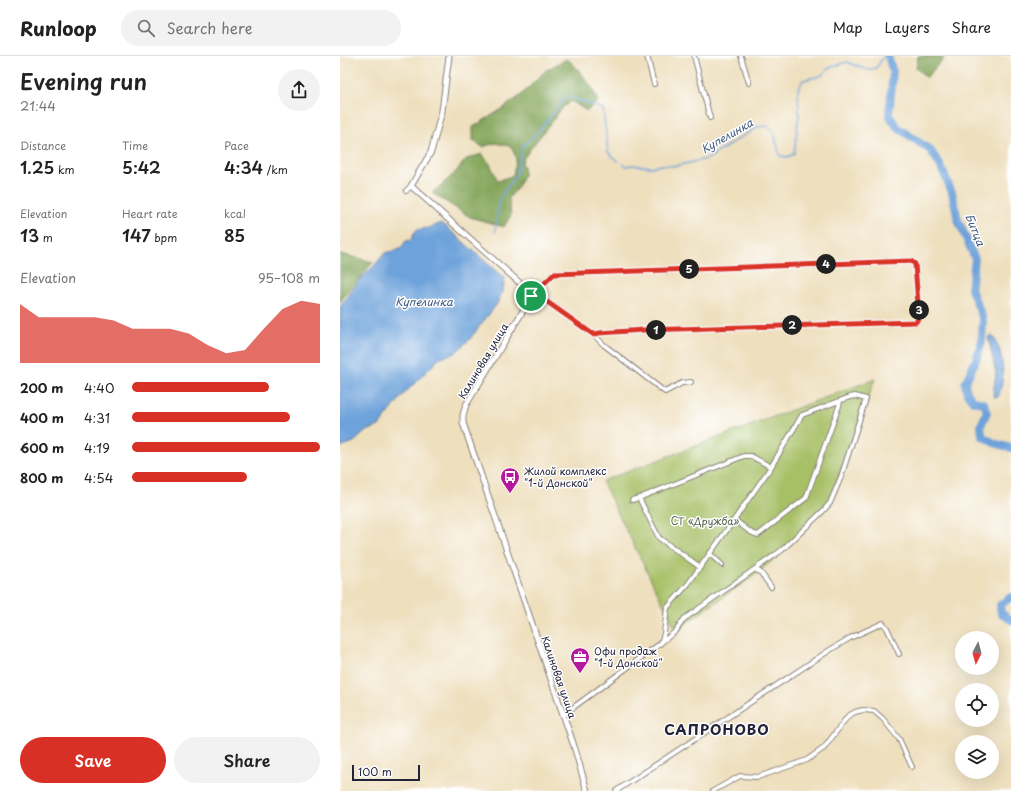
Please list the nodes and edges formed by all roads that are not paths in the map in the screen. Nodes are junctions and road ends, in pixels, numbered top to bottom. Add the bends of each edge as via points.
1 (449, 56) edge
2 (647, 56) edge
3 (694, 56) edge
4 (741, 56) edge
5 (749, 83) dead end
6 (654, 84) dead end
7 (710, 118) dead end
8 (411, 186) junction
9 (406, 191) dead end
10 (531, 296) junction
11 (594, 335) junction
12 (691, 382) dead end
13 (840, 400) junction
14 (771, 467) junction
15 (639, 498) junction
16 (632, 500) dead end
17 (734, 520) junction
18 (709, 553) junction
19 (722, 565) dead end
20 (700, 567) junction
21 (755, 569) junction
22 (771, 587) dead end
23 (661, 643) junction
24 (900, 654) dead end
25 (563, 715) junction
26 (912, 767) dead end
27 (587, 791) edge
28 (616, 791) edge
29 (713, 791) edge

1 - 8 street via 442,111 431,152
2 - 6 street
3 - 7 street
4 - 5 street
8 - 9 street
8 - 10 street via 529,289
10 - 11 street via 543,299
10 - 11 street via 554,274 911,261 915,264 919,309 919,319 916,322 644,330
10 - 25 street, Калиновая улица via 466,405 463,423
11 - 12 street via 665,392 682,383
13 - 14 street via 802,415
13 - 17 street via 806,498 758,535
13 - 21 street via 855,396 866,399 833,497 794,540
14 - 15 street via 751,456 744,456
14 - 17 street
15 - 16 street
15 - 20 street via 659,538
17 - 18 street
18 - 19 street
18 - 20 street
20 - 23 street via 667,608
21 - 22 street
21 - 23 street via 684,619 676,631
23 - 25 street
24 - 28 street via 883,623 850,638
25 - 27 street, Калиновая улица
26 - 29 street via 899,739 883,719 874,711 863,710 848,716 824,748 807,760 758,777 740,776

